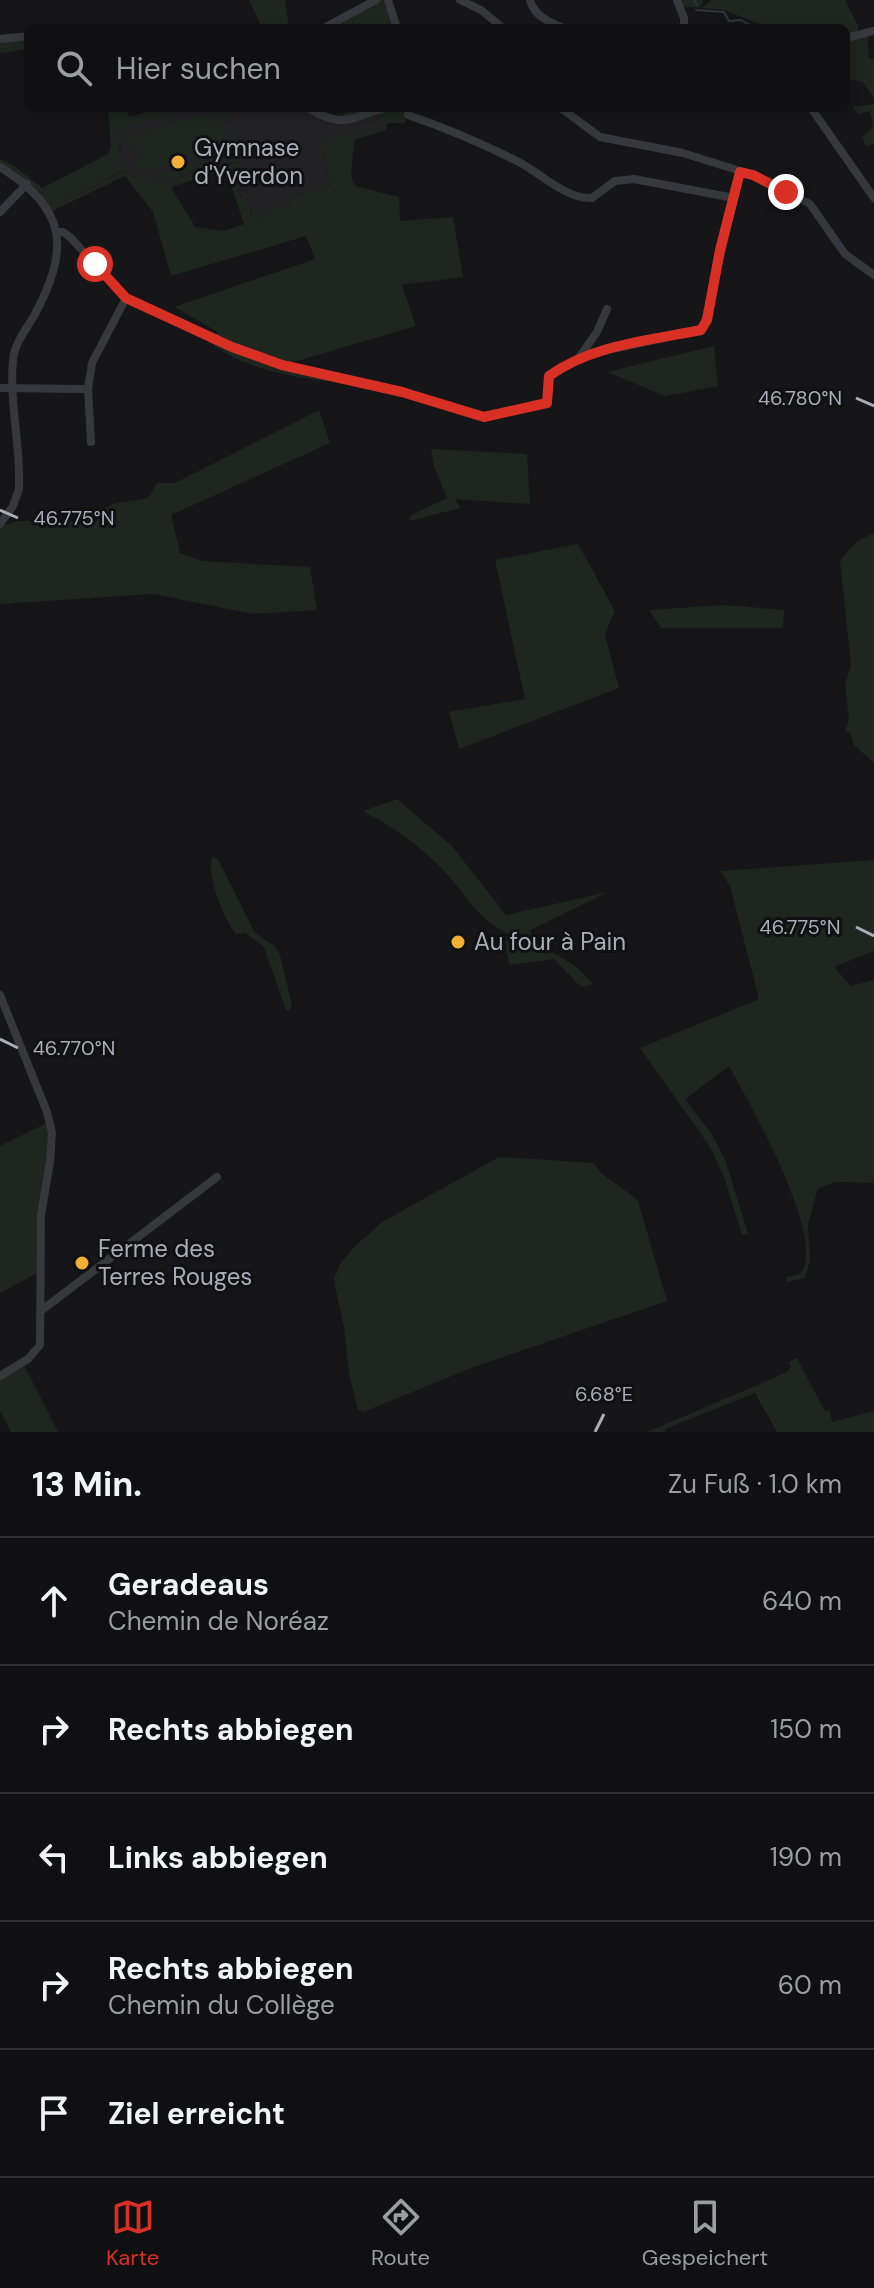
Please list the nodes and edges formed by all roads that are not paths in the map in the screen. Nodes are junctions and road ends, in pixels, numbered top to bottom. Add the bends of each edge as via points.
1 (388, 0) edge
2 (460, 0) edge
3 (530, 0) edge
4 (677, 0) edge
5 (372, 1) edge
6 (331, 24) edge
7 (396, 24) edge
8 (498, 24) edge
9 (555, 24) edge
10 (684, 24) edge
11 (874, 31) edge
12 (24, 36) edge
13 (850, 37) edge
14 (0, 39) edge
15 (315, 112) edge
16 (370, 112) edge
17 (408, 112) edge
18 (566, 112) edge
19 (814, 112) edge
20 (0, 167) edge
21 (740, 172) junction
22 (27, 184) junction
23 (734, 198) junction
24 (874, 198) edge
25 (0, 212) edge
26 (56, 232) junction
27 (874, 275) edge
28 (126, 298) junction
29 (607, 309) dead end
30 (578, 359) junction
31 (0, 388) edge
32 (88, 389) junction
33 (13, 390) junction
34 (91, 442) dead end
35 (0, 524) edge
36 (0, 995) edge
37 (217, 1177) dead end
38 (42, 1310) junction
39 (0, 1376) edge

1 - 7 street
2 - 8 street
3 - 9 street via 539,16
4 - 10 street
5 - 6 street
11 - 13 street
12 - 14 street
15 - 16 street via 337,121
17 - 23 street via 585,199 615,181 634,179
18 - 21 street via 600,137 683,153
19 - 24 street
20 - 22 street
21 - 23 street
21 - 27 street via 810,204 845,254
22 - 25 street
22 - 26 street via 39,196
23 - 30 street via 701,330
26 - 28 street via 70,237
26 - 33 street via 54,275 15,351
28 - 30 street via 282,365 484,417 547,403 549,376
28 - 32 street via 95,356
29 - 30 street
31 - 33 street
32 - 33 street
32 - 34 street
33 - 35 street via 19,489
36 - 38 street via 52,1133 41,1215
37 - 38 street
38 - 39 street via 38,1349

